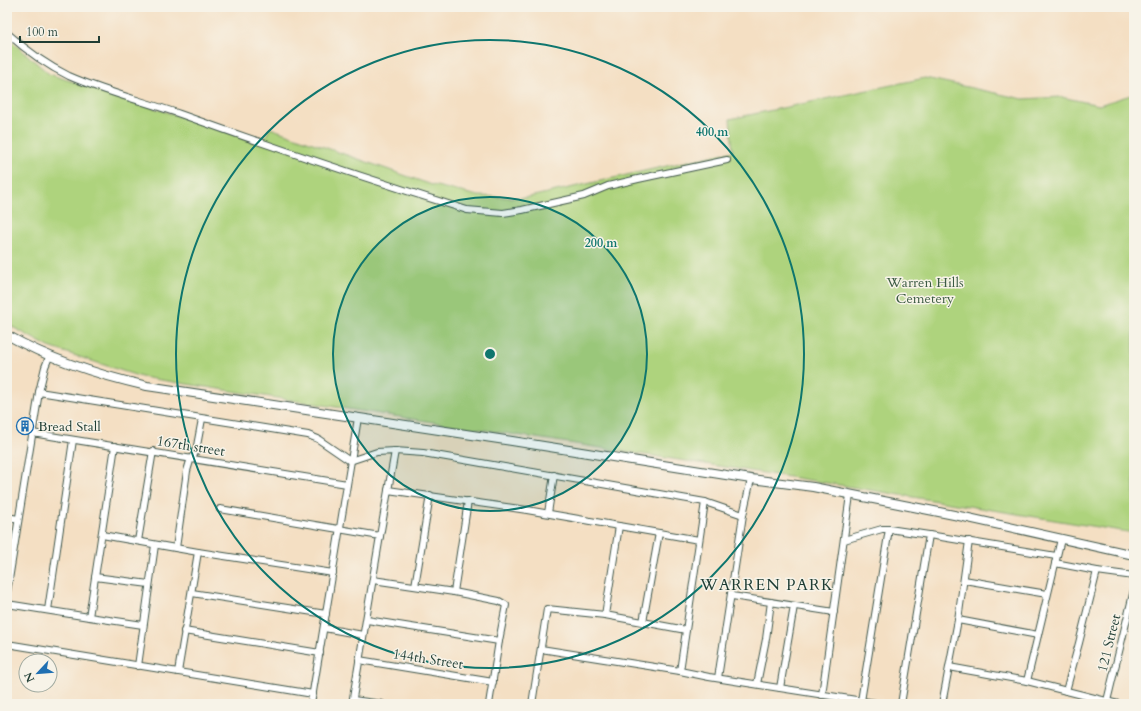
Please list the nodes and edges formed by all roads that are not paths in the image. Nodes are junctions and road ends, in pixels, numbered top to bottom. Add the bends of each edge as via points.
1 (7, 33) edge
2 (727, 160) dead end
3 (7, 335) edge
4 (49, 357) junction
5 (39, 392) junction
6 (358, 418) junction
7 (202, 419) junction
8 (32, 433) junction
9 (73, 440) junction
10 (115, 446) junction
11 (153, 451) junction
12 (395, 451) junction
13 (192, 458) junction
14 (350, 461) junction
15 (554, 475) junction
16 (751, 479) junction
17 (347, 484) junction
18 (388, 490) junction
19 (430, 495) junction
20 (850, 495) junction
21 (468, 502) junction
22 (705, 502) junction
23 (220, 509) dead end
24 (548, 513) junction
25 (743, 515) junction
26 (7, 517) edge
27 (18, 519) junction
28 (619, 526) junction
29 (340, 529) junction
30 (889, 529) junction
31 (660, 533) junction
32 (102, 535) junction
33 (929, 535) junction
34 (380, 536) junction
35 (1061, 539) junction
36 (699, 540) junction
37 (844, 540) junction
38 (138, 541) junction
39 (969, 542) junction
40 (155, 545) junction
41 (176, 548) junction
42 (198, 552) junction
43 (1134, 555) edge
44 (1056, 560) junction
45 (1097, 571) junction
46 (333, 574) junction
47 (1134, 576) edge
48 (95, 577) junction
49 (373, 580) junction
50 (964, 580) junction
51 (149, 584) junction
52 (415, 586) junction
53 (1134, 590) edge
54 (7, 592) edge
55 (454, 592) junction
56 (192, 593) junction
57 (1047, 594) junction
58 (732, 596) junction
59 (771, 602) junction
60 (7, 604) edge
61 (794, 606) junction
62 (48, 610) junction
63 (834, 612) junction
64 (1131, 612) edge
65 (326, 614) junction
66 (605, 615) junction
67 (89, 617) junction
68 (366, 620) junction
69 (958, 620) junction
70 (643, 622) junction
71 (143, 625) junction
72 (324, 628) junction
73 (686, 630) junction
74 (184, 631) junction
75 (363, 635) junction
76 (1038, 635) junction
77 (499, 641) junction
78 (7, 644) edge
79 (541, 649) junction
80 (320, 653) junction
81 (359, 660) junction
82 (138, 666) junction
83 (949, 667) junction
84 (680, 671) junction
85 (178, 672) junction
86 (718, 678) junction
87 (1027, 681) junction
88 (493, 682) junction
89 (757, 684) junction
90 (780, 688) junction
91 (1066, 691) junction
92 (313, 694) junction
93 (822, 695) junction
94 (861, 701) junction
95 (1107, 701) junction
96 (353, 702) edge
97 (311, 704) edge
98 (382, 704) edge
99 (490, 704) edge
100 (532, 704) edge
101 (882, 704) edge
102 (901, 704) edge
103 (942, 704) edge
104 (1118, 704) edge

1 - 2 street via 32,54 69,76 260,143 467,210 503,213 522,210 584,196 630,180
3 - 4 street
4 - 5 street
4 - 6 street via 88,371 147,386
5 - 7 street
5 - 8 street
6 - 14 street
6 - 16 street
7 - 13 street via 198,446
7 - 14 street via 314,437
8 - 9 street, 167th street
8 - 27 street
9 - 10 street, 167th street
9 - 62 street
10 - 11 street, 167th street
10 - 32 street
11 - 13 street, 167th street
11 - 38 street
12 - 14 street via 377,452
12 - 15 street via 423,453
12 - 18 street
13 - 17 street, 167th street
13 - 41 street via 187,470
14 - 17 street
15 - 22 street
15 - 24 street
16 - 20 street
16 - 25 street
17 - 29 street
18 - 19 street
18 - 34 street
19 - 21 street
19 - 52 street
20 - 35 street
20 - 37 street
21 - 24 street
21 - 55 street
22 - 25 street
22 - 36 street
23 - 29 street
24 - 28 street
25 - 58 street
26 - 27 street
27 - 54 street
28 - 31 street
28 - 66 street
29 - 34 street
29 - 46 street
30 - 33 street
30 - 37 street
30 - 94 street
31 - 36 street
31 - 70 street
32 - 38 street
32 - 48 street
33 - 39 street
33 - 102 street
34 - 49 street
35 - 43 street
35 - 44 street
36 - 73 street
37 - 63 street
38 - 40 street
39 - 44 street
39 - 50 street
40 - 41 street
40 - 51 street
41 - 42 street
42 - 46 street
42 - 56 street
44 - 45 street
44 - 57 street
45 - 47 street
45 - 91 street
46 - 65 street
48 - 51 street
48 - 67 street
49 - 52 street
49 - 68 street
50 - 57 street
50 - 69 street
51 - 71 street
52 - 55 street
53 - 64 street, 121 Street
55 - 77 street via 506,605
56 - 65 street
56 - 74 street
57 - 76 street
58 - 59 street
58 - 86 street
59 - 61 street
59 - 89 street
60 - 62 street
61 - 63 street
61 - 90 street
62 - 67 street
63 - 93 street
64 - 95 street, 121 Street
65 - 72 street
66 - 70 street
66 - 79 street via 547,609
67 - 71 street
68 - 75 street
68 - 77 street
69 - 76 street
69 - 83 street
70 - 73 street
71 - 82 street
72 - 75 street
72 - 80 street
73 - 84 street
74 - 80 street
74 - 85 street
75 - 81 street
76 - 87 street
77 - 88 street
78 - 82 street
79 - 84 street
79 - 100 street
80 - 92 street
81 - 88 street, 144th Street
81 - 96 street
82 - 85 street
83 - 87 street
83 - 103 street
84 - 86 street
85 - 92 street
86 - 89 street
87 - 91 street
88 - 99 street
89 - 90 street
90 - 93 street
91 - 95 street
92 - 97 street
93 - 94 street
94 - 101 street
95 - 104 street
96 - 98 street

